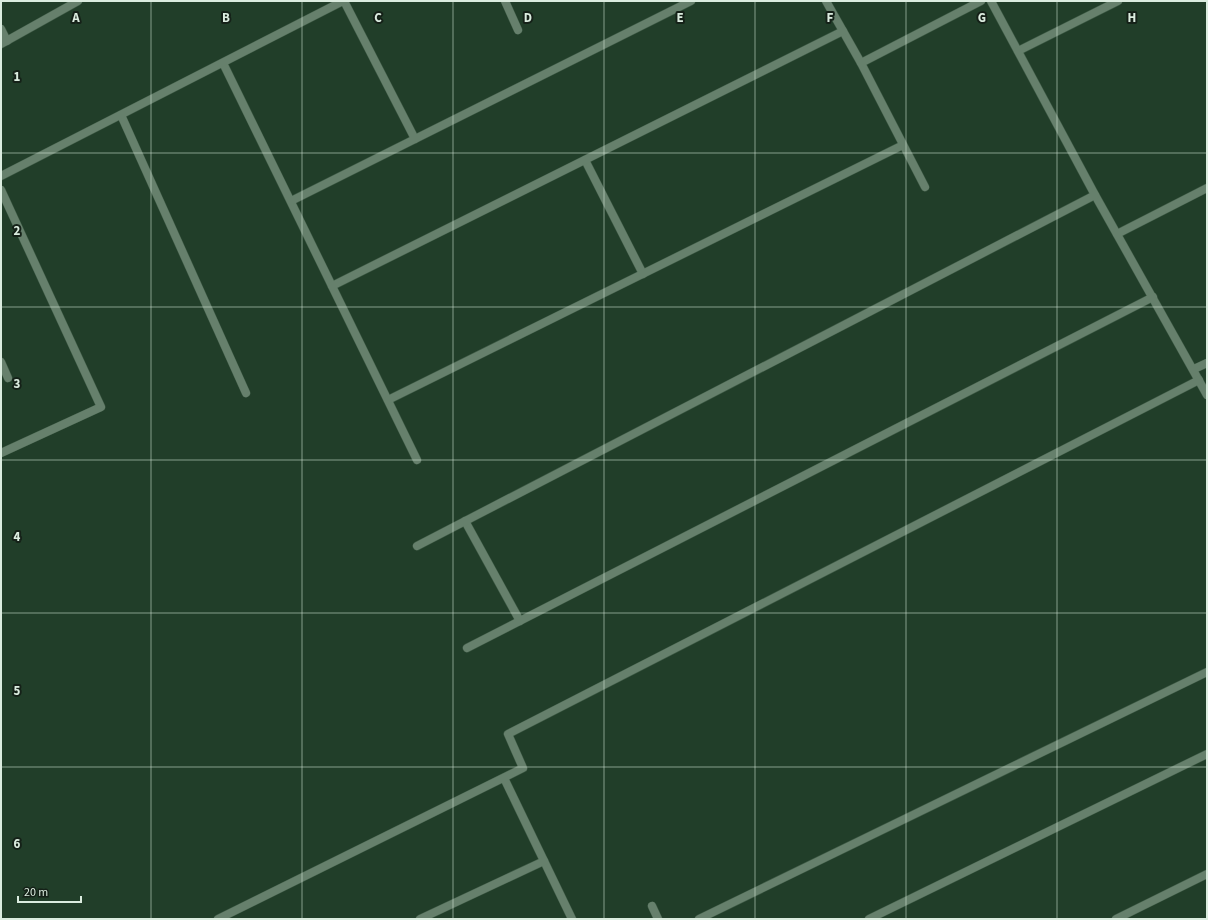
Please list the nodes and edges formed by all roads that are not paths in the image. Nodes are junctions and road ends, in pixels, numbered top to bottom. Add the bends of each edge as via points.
1 (78, 1) edge
2 (344, 1) edge
3 (505, 1) edge
4 (691, 1) edge
5 (826, 1) edge
6 (981, 1) edge
7 (991, 1) edge
8 (1118, 1) edge
9 (1, 29) edge
10 (518, 30) dead end
11 (843, 31) junction
12 (4, 42) edge
13 (1018, 51) junction
14 (223, 63) junction
15 (861, 63) junction
16 (121, 115) junction
17 (415, 139) junction
18 (903, 145) junction
19 (585, 160) junction
20 (1, 176) edge
21 (925, 187) dead end
22 (1207, 188) edge
23 (1, 190) edge
24 (1095, 195) junction
25 (290, 201) junction
26 (1118, 234) junction
27 (643, 274) junction
28 (332, 286) junction
29 (1153, 296) junction
30 (1, 362) edge
31 (1207, 363) edge
32 (1194, 369) junction
33 (8, 378) dead end
34 (1200, 380) junction
35 (246, 393) dead end
36 (1207, 395) edge
37 (388, 400) junction
38 (1, 453) edge
39 (417, 460) dead end
40 (465, 521) junction
41 (417, 546) dead end
42 (520, 621) junction
43 (467, 648) dead end
44 (1207, 672) edge
45 (1207, 754) edge
46 (504, 778) junction
47 (544, 861) junction
48 (1207, 874) edge
49 (652, 906) dead end
50 (218, 919) edge
51 (420, 919) edge
52 (572, 919) edge
53 (658, 919) edge
54 (699, 919) edge
55 (869, 919) edge
56 (1116, 919) edge

1 - 12 street
2 - 14 street
2 - 17 street
3 - 10 street
4 - 17 street
5 - 11 street
6 - 15 street
7 - 13 street
8 - 13 street
9 - 12 street
11 - 15 street
11 - 19 street
13 - 24 street
14 - 16 street
14 - 25 street
15 - 18 street
16 - 20 street
16 - 35 street
17 - 25 street
18 - 21 street
18 - 27 street
19 - 27 street
19 - 28 street
22 - 26 street
23 - 38 street via 101,407
24 - 26 street
24 - 40 street
25 - 28 street
26 - 29 street
27 - 37 street
28 - 37 street
29 - 32 street
29 - 42 street
30 - 33 street
31 - 32 street
32 - 34 street
34 - 36 street
34 - 46 street via 508,734 523,768
37 - 39 street
40 - 41 street
40 - 42 street
42 - 43 street
44 - 54 street
45 - 55 street
46 - 47 street
46 - 50 street
47 - 51 street
47 - 52 street
48 - 56 street
49 - 53 street

